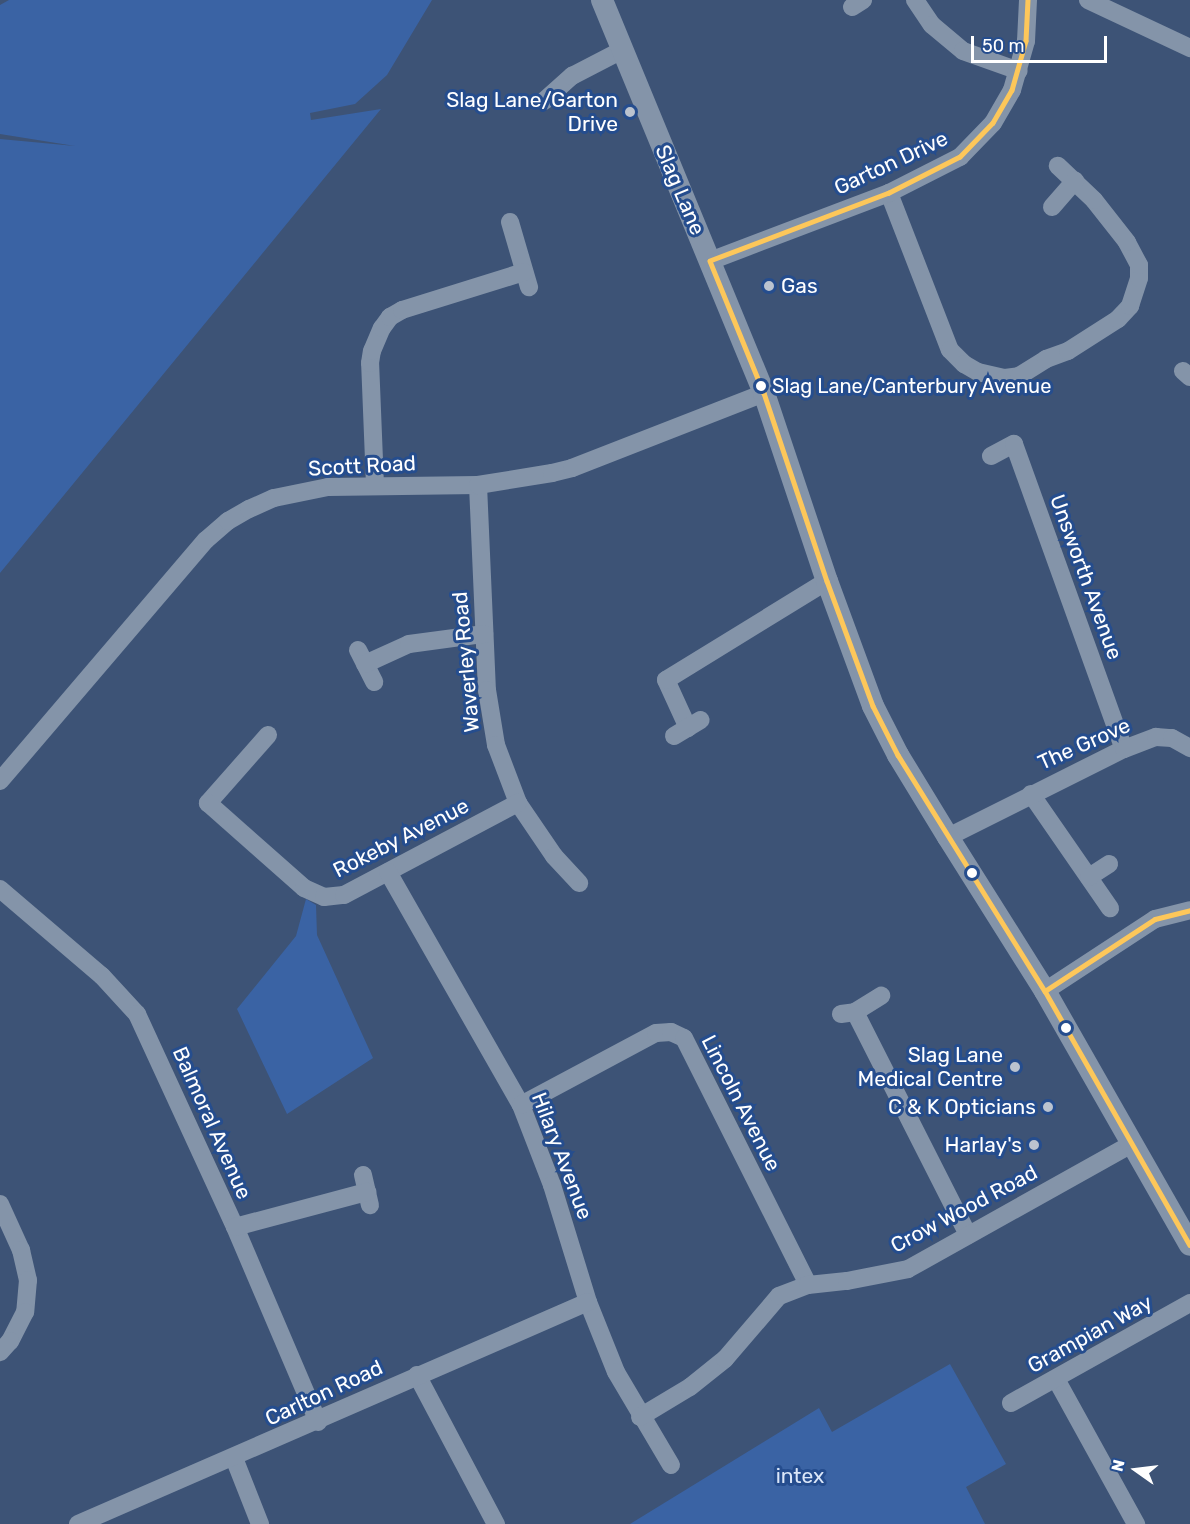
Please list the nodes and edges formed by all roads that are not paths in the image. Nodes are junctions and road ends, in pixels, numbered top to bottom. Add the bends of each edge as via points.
1 (602, 0) edge
2 (915, 0) edge
3 (1028, 0) edge
4 (1088, 0) edge
5 (1190, 48) edge
6 (622, 50) junction
7 (1020, 71) junction
8 (544, 102) dead end
9 (1058, 166) dead end
10 (1075, 182) junction
11 (889, 193) junction
12 (1052, 207) dead end
13 (510, 222) dead end
14 (710, 261) junction
15 (764, 393) junction
16 (991, 456) dead end
17 (375, 485) junction
18 (478, 485) junction
19 (826, 582) junction
20 (484, 634) junction
21 (374, 682) dead end
22 (688, 728) dead end
23 (268, 735) dead end
24 (1190, 748) edge
25 (1124, 749) junction
26 (0, 781) edge
27 (1031, 794) junction
28 (518, 803) junction
29 (948, 837) junction
30 (1109, 864) dead end
31 (388, 872) junction
32 (1089, 877) junction
33 (579, 883) dead end
34 (0, 889) edge
35 (1110, 908) dead end
36 (1190, 910) edge
37 (1045, 991) junction
38 (882, 996) dead end
39 (521, 1104) junction
40 (1132, 1143) junction
41 (367, 1191) dead end
42 (0, 1204) edge
43 (235, 1227) junction
44 (968, 1235) junction
45 (1190, 1245) edge
46 (808, 1285) junction
47 (588, 1302) junction
48 (1190, 1303) edge
49 (0, 1352) edge
50 (417, 1375) junction
51 (1056, 1379) junction
52 (1011, 1403) dead end
53 (640, 1417) junction
54 (318, 1422) junction
55 (234, 1458) junction
56 (672, 1466) dead end
57 (78, 1524) edge
58 (260, 1524) edge
59 (496, 1524) edge
60 (1137, 1524) edge

1 - 6 street, Slag Lane
2 - 7 street via 932,25 963,51
3 - 7 street, Garton Drive
4 - 5 street
6 - 8 street via 572,76
6 - 14 street, Slag Lane
7 - 11 street, Garton Drive via 1004,106 978,141 960,157
9 - 10 street
10 - 11 street via 1134,252 1139,265 1136,292 1118,319 1031,370 1005,378 978,372 950,350
10 - 12 street
11 - 14 street, Garton Drive
13 - 17 street via 527,280 402,310 382,328 370,363
14 - 15 street, Slag Lane
15 - 18 street, Scott Road via 572,468
15 - 19 street, Slag Lane
16 - 25 street, Unsworth Avenue via 1014,444
17 - 18 street, Scott Road
17 - 26 street, Scott Road via 328,487 274,498 216,529
18 - 20 street, Waverley Road
19 - 22 street via 666,680
19 - 29 street, Slag Lane via 873,706
20 - 21 street via 409,644 362,657
20 - 28 street, Waverley Road via 489,717
23 - 31 street, Rokeby Avenue via 208,803 316,894 344,895
24 - 25 street, The Grove via 1172,738 1156,737
25 - 27 street, The Grove
27 - 29 street, The Grove
27 - 32 street, The Grove
28 - 31 street, Rokeby Avenue
28 - 33 street, Waverley Road via 554,856
29 - 37 street, Slag Lane
30 - 32 street
31 - 39 street, Hilary Avenue
32 - 35 street, The Grove
34 - 43 street, Balmoral Avenue via 102,976 137,1014
36 - 37 street via 1155,919
37 - 40 street, Slag Lane
38 - 44 street via 848,1013
39 - 46 street, Lincoln Avenue via 657,1033 671,1032 684,1038
39 - 47 street, Hilary Avenue via 552,1185
40 - 44 street, Crow Wood Road
40 - 45 street, Slag Lane
41 - 43 street
42 - 49 street via 21,1250 28,1280 25,1312
43 - 54 street, Balmoral Avenue
44 - 46 street, Crow Wood Road via 908,1269
46 - 53 street, Crow Wood Road via 779,1296 725,1359 690,1387
47 - 50 street, Carlton Road
47 - 53 street, Hilary Avenue via 616,1372
48 - 51 street, Grampian Way
50 - 54 street, Carlton Road
50 - 59 street
51 - 52 street, Grampian Way
51 - 60 street
53 - 56 street, Hilary Avenue
54 - 55 street, Carlton Road
55 - 57 street, Carlton Road
55 - 58 street

